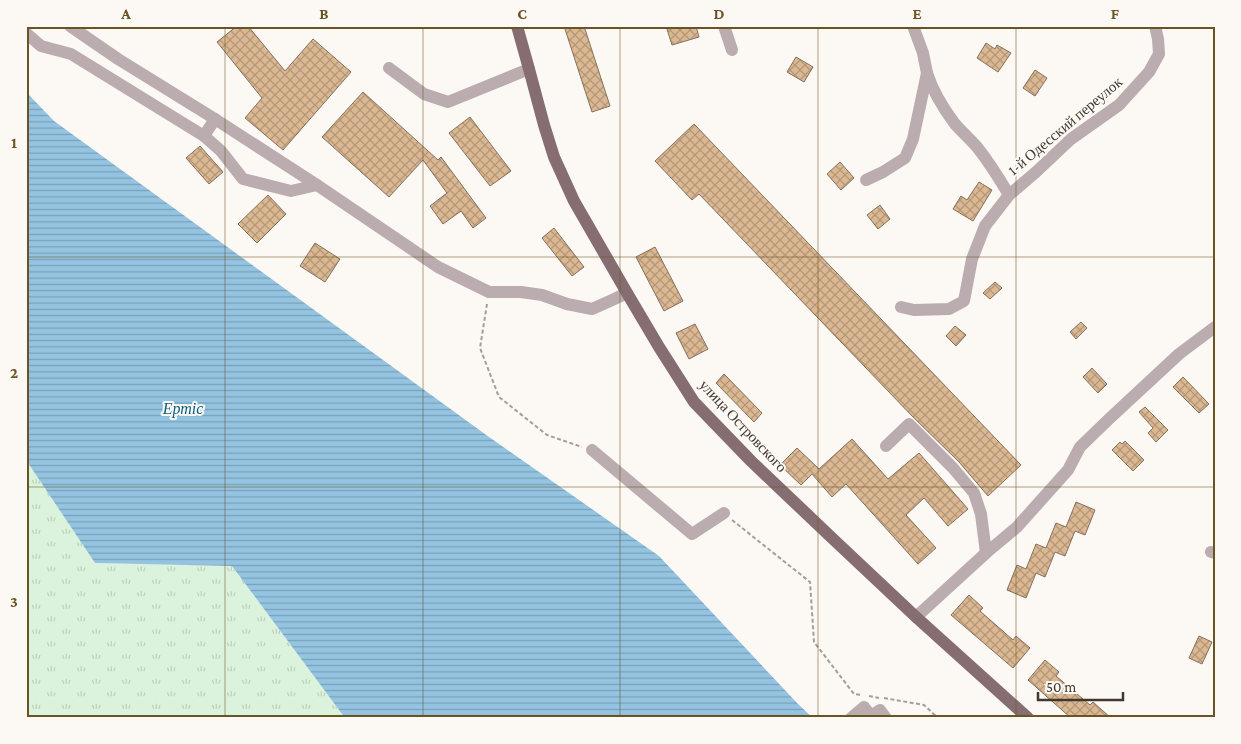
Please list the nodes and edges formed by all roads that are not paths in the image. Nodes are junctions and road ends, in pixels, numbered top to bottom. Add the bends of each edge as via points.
1 (70, 26) edge
2 (517, 26) edge
3 (724, 26) edge
4 (913, 26) edge
5 (1155, 26) edge
6 (26, 33) edge
7 (732, 50) dead end
8 (389, 68) dead end
9 (529, 69) junction
10 (927, 73) junction
11 (215, 119) junction
12 (204, 136) junction
13 (866, 180) dead end
14 (317, 186) junction
15 (1009, 195) junction
16 (627, 292) junction
17 (901, 307) dead end
18 (1214, 331) edge
19 (886, 446) dead end
20 (592, 450) road end
21 (724, 514) road end
22 (986, 553) junction
23 (916, 617) junction
24 (851, 718) edge
25 (886, 718) edge
26 (1028, 718) edge

1 - 11 street
2 - 9 main road, улица Островского
3 - 7 street
4 - 10 street
5 - 15 street, 1-й Одесский переулок via 1159,54 1149,72 1119,105 1071,139
6 - 12 street via 41,46 71,54
8 - 9 street via 424,94 448,102
9 - 16 main road, улица Островского via 554,157 574,201
10 - 13 street via 913,139 905,158
10 - 15 street via 942,105 995,170
11 - 12 street
11 - 14 street
12 - 14 street via 221,151 243,179 291,191
14 - 16 street via 438,267 489,292 542,295 592,309
15 - 17 street, 1-й Одесский переулок via 985,226 972,259 964,301 950,309
16 - 23 main road, улица Островского via 694,402
18 - 22 street via 1179,354 1080,447 1061,478 1017,527
19 - 22 street via 909,424 953,468 974,492 981,514
20 - 21 street via 692,534
22 - 23 street
23 - 26 main road, улица Островского
24 - 25 street via 864,707 872,716 880,710

